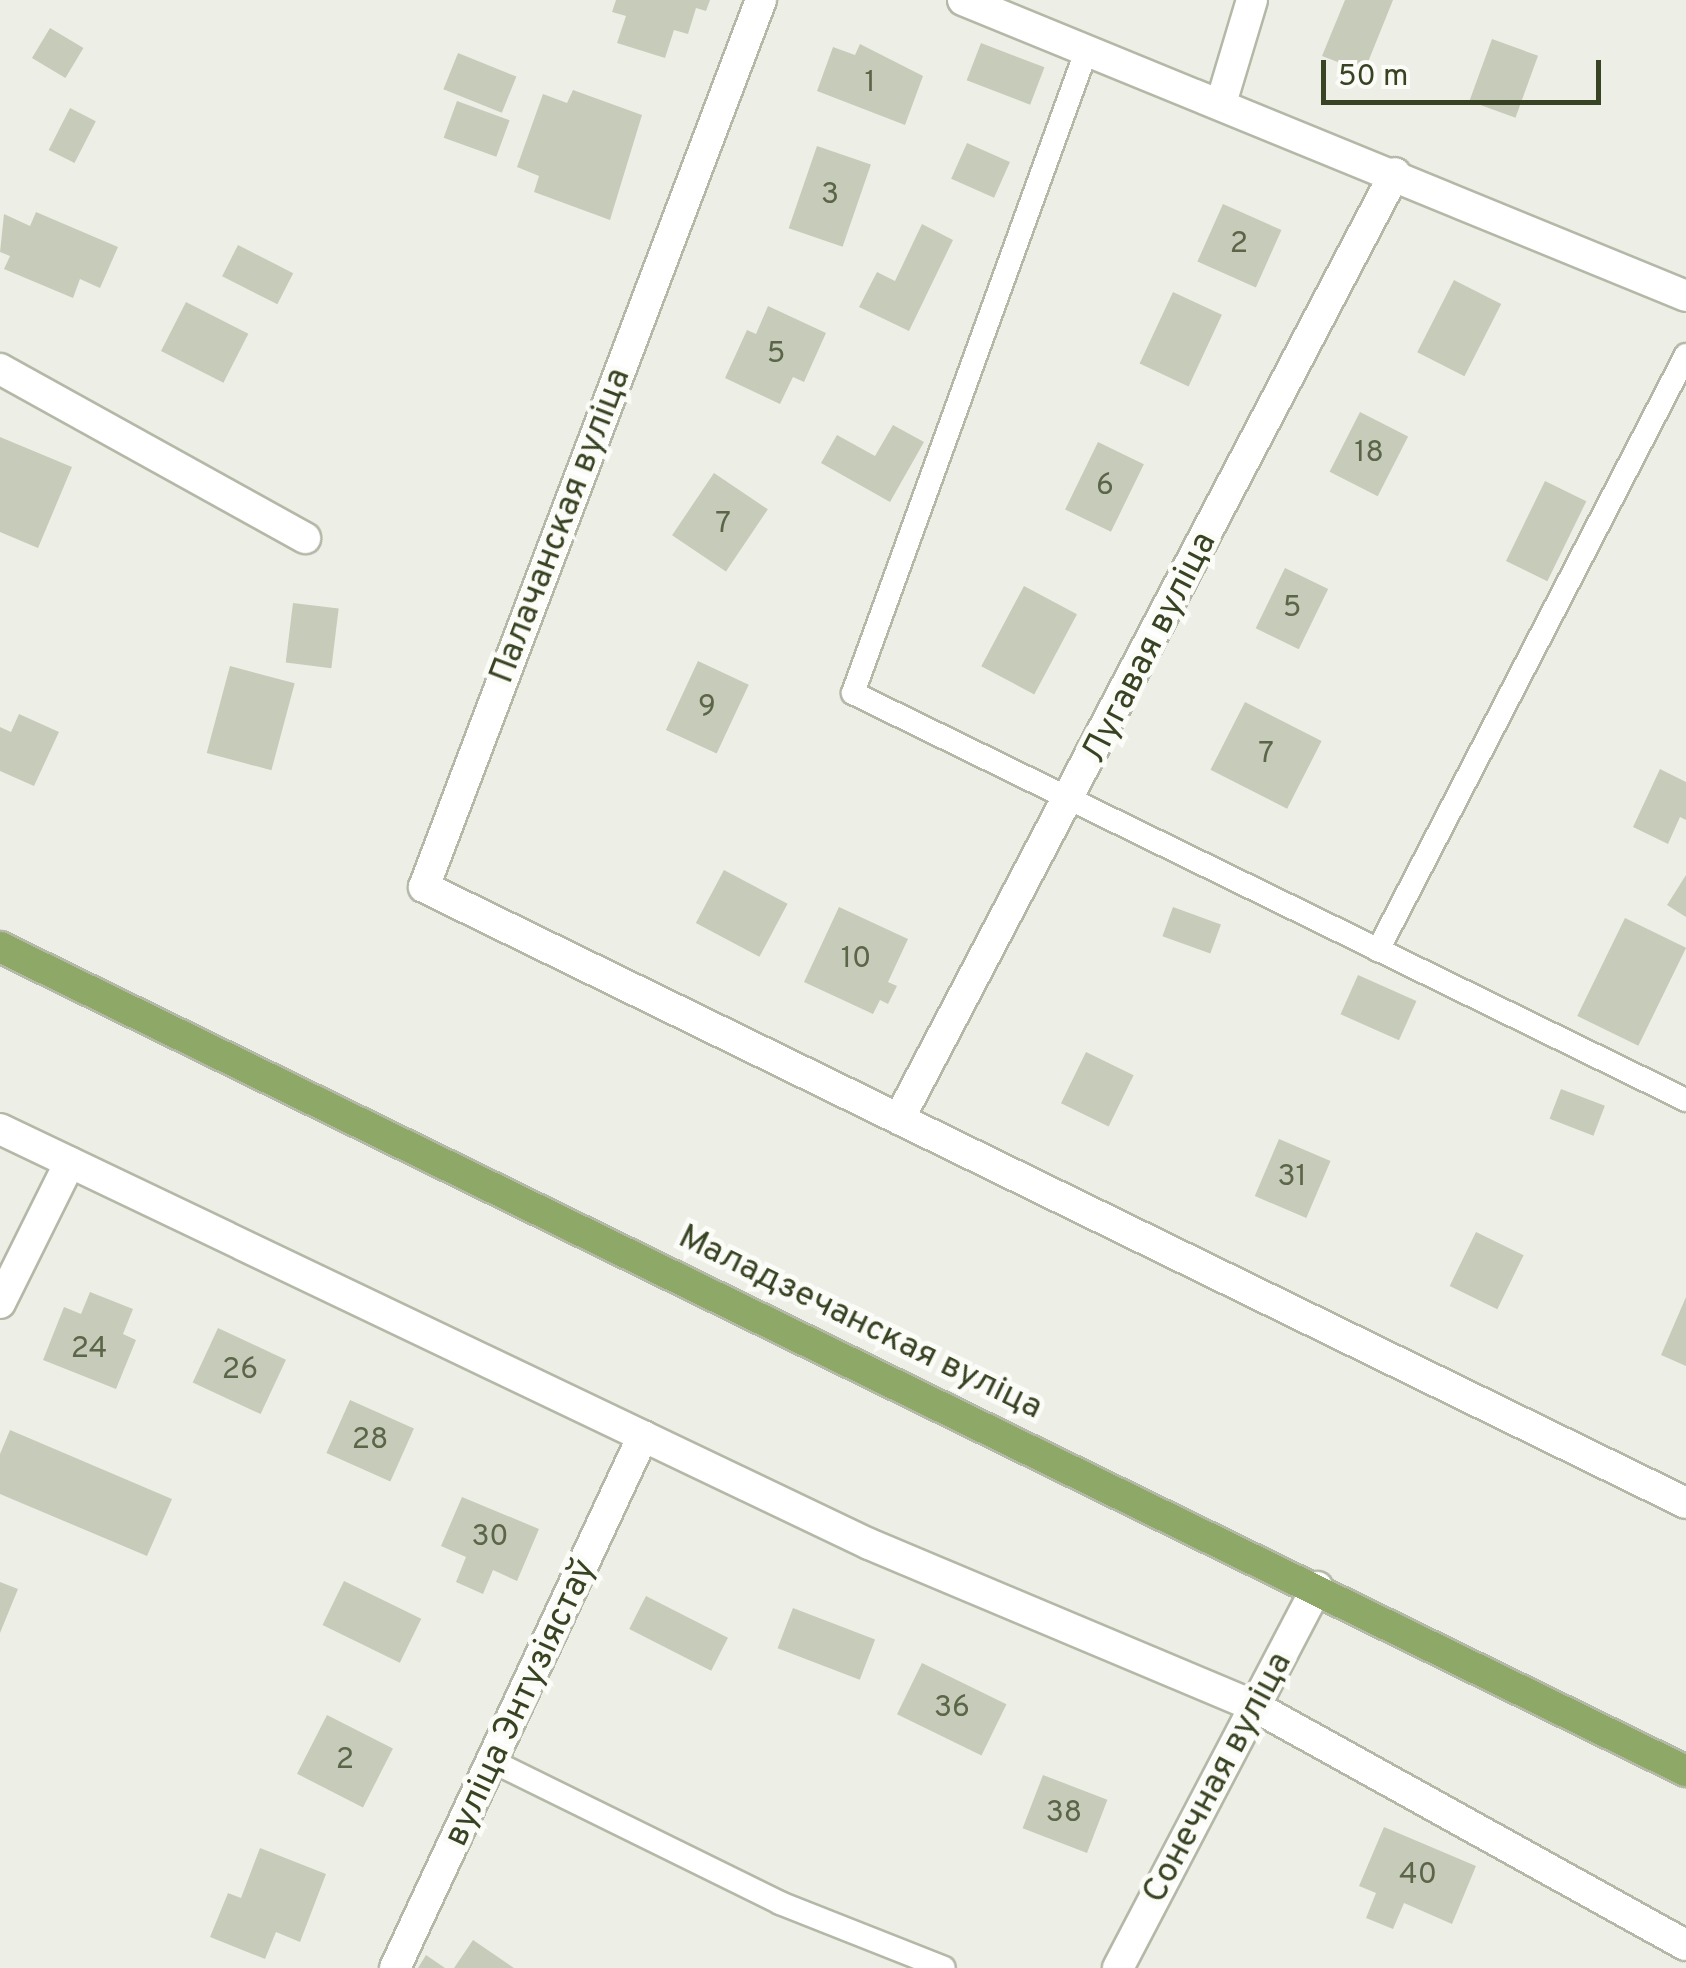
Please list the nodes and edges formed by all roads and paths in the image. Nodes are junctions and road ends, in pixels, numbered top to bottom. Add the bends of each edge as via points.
1 (761, 0) edge
2 (964, 0) edge
3 (1252, 0) edge
4 (1087, 49) junction
5 (1222, 100) junction
6 (1396, 174) junction
7 (1686, 296) edge
8 (1686, 355) edge
9 (0, 369) edge
10 (305, 538) dead end
11 (1069, 803) junction
12 (0, 947) edge
13 (1378, 950) junction
14 (1686, 1100) edge
15 (899, 1119) junction
16 (0, 1130) edge
17 (70, 1162) junction
18 (0, 1302) edge
19 (643, 1436) junction
20 (1686, 1503) edge
21 (1317, 1587) junction
22 (1256, 1707) junction
23 (496, 1763) junction
24 (1686, 1772) edge
25 (1686, 1945) edge
26 (395, 1968) edge
27 (944, 1968) edge
28 (1118, 1968) edge

1 - 15 street, Палачанская вуліца via 424,888
2 - 4 street
3 - 5 street
4 - 5 street
4 - 11 lane via 854,693
5 - 6 street
6 - 7 street
6 - 11 street, Лугавая вуліца
8 - 13 lane
9 - 10 street
11 - 13 lane
11 - 15 street, Лугавая вуліца
12 - 21 main road, Маладзечанская вуліца
13 - 14 lane
15 - 20 street
16 - 17 street
17 - 18 street
17 - 19 street
19 - 22 street via 869,1544
19 - 23 street, вуліца Энтузіястаў
21 - 22 street, Сонечная вуліца
21 - 24 main road, Маладзечанская вуліца
22 - 25 street
22 - 28 street, Сонечная вуліца
23 - 26 street, вуліца Энтузіястаў
23 - 27 lane via 780,1902

